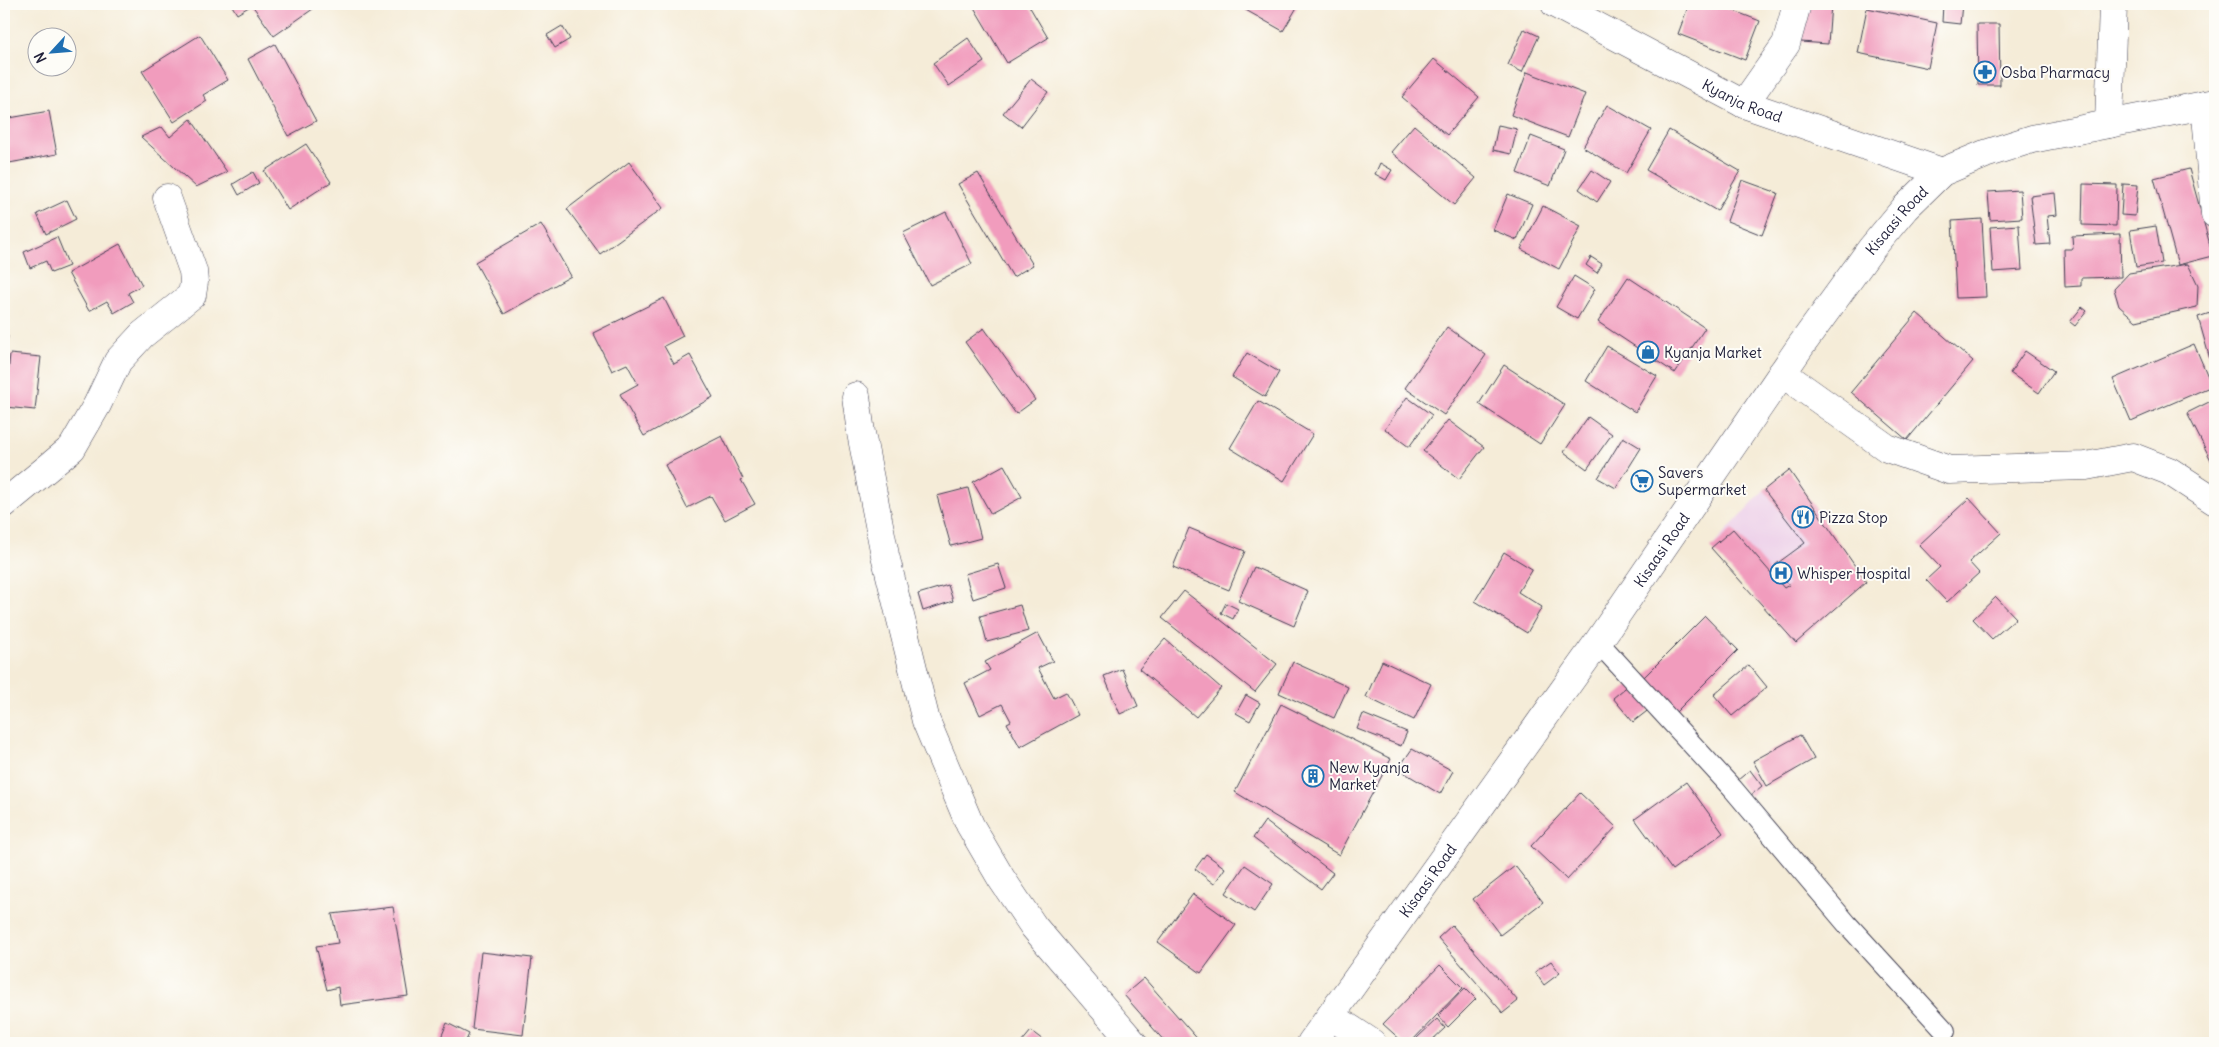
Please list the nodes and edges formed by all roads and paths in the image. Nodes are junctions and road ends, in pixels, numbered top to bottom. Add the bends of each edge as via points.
1 (1554, 4) edge
2 (1797, 4) edge
3 (2113, 4) edge
4 (1744, 104) junction
5 (2210, 104) edge
6 (2109, 124) junction
7 (1942, 172) junction
8 (167, 198) dead end
9 (2215, 214) edge
10 (1782, 373) junction
11 (856, 396) dead end
12 (2215, 501) edge
13 (4, 504) edge
14 (1598, 642) junction
15 (1331, 1016) junction
16 (1945, 1031) dead end
17 (1134, 1043) edge
18 (1311, 1043) edge
19 (1372, 1043) edge

1 - 4 street, Kyanja Road
2 - 4 street via 1786,44
3 - 6 street
4 - 7 street, Kyanja Road
5 - 6 street, Kisaasi Road
5 - 9 street
6 - 7 street, Kisaasi Road via 2032,139
7 - 10 street, Kisaasi Road via 1905,208 1871,249
8 - 13 street via 193,271 192,295 142,335 118,361 72,448
10 - 12 street via 1887,448 1949,470 2086,466 2133,457 2169,471
10 - 14 street, Kisaasi Road
11 - 17 street via 885,556 926,721 970,825 1034,927
14 - 15 street, Kisaasi Road
14 - 16 lane via 1733,789 1847,924
15 - 18 street, Kisaasi Road
15 - 19 street

